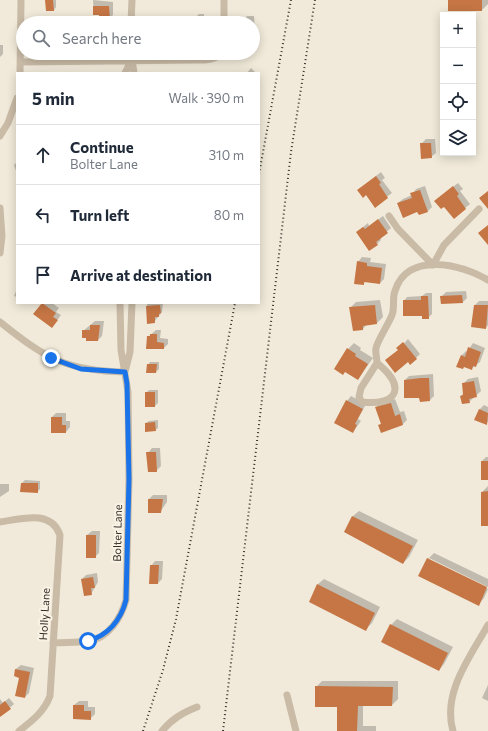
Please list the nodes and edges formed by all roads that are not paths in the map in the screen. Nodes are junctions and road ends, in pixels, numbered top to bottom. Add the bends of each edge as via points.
1 (21, 0) edge
2 (132, 0) edge
3 (224, 0) edge
4 (21, 16) edge
5 (131, 16) edge
6 (224, 16) edge
7 (193, 60) edge
8 (131, 61) junction
9 (21, 62) joint
10 (20, 72) edge
11 (126, 72) edge
12 (134, 72) edge
13 (16, 101) edge
14 (0, 136) edge
15 (0, 208) edge
16 (479, 209) dead end
17 (389, 216) dead end
18 (0, 253) edge
19 (433, 265) junction
20 (488, 280) edge
21 (120, 304) edge
22 (132, 304) edge
23 (0, 322) edge
24 (377, 363) junction
25 (125, 372) junction
26 (0, 522) edge
27 (488, 625) edge
28 (54, 644) junction
29 (287, 695) dead end
30 (197, 707) dead end
31 (19, 731) edge
32 (162, 731) edge
33 (296, 731) edge
34 (453, 731) edge

1 - 4 street
2 - 5 street
3 - 6 street
7 - 8 street
8 - 9 street
8 - 11 street
8 - 12 street
9 - 10 street
13 - 14 street via 11,118
15 - 18 street
16 - 19 street via 444,245
17 - 19 street
19 - 20 street via 459,267
19 - 24 street via 417,267 399,282 394,291 393,313 376,347
21 - 25 street, Bolter Lane via 121,350
22 - 25 street, Bolter Lane via 130,352
23 - 25 street via 39,350 64,364 99,372
24 - 24 street via 392,376 396,390 391,397 381,402 362,402 359,396 361,388
25 - 28 street, Bolter Lane via 128,392 129,479 127,587 124,607 114,624 98,638
26 - 28 street, Holly Lane via 45,519 55,526 60,536
27 - 34 street via 453,692 449,707
28 - 31 street, Holly Lane via 47,705
29 - 33 street
30 - 32 street via 181,713

